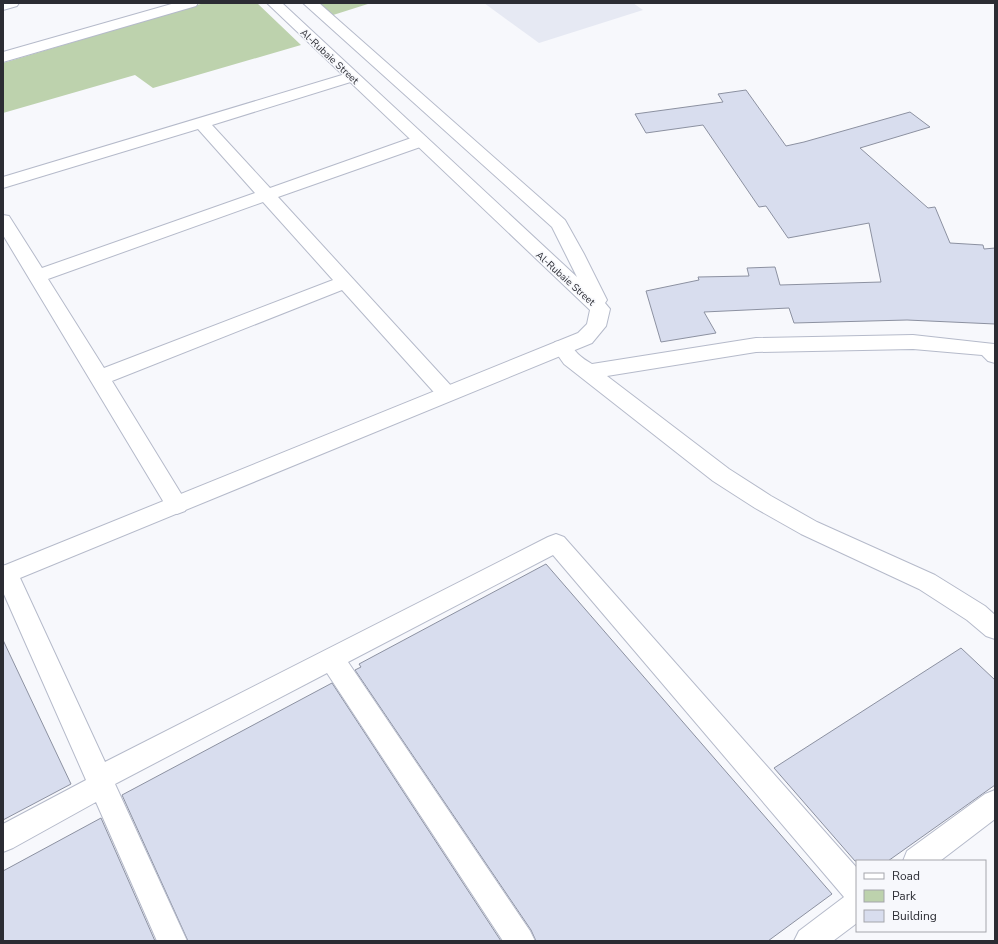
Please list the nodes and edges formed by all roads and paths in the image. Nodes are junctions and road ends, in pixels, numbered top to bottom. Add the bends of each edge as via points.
1 (12, 3) edge
2 (191, 3) edge
3 (274, 3) edge
4 (310, 3) edge
5 (3, 6) edge
6 (3, 58) edge
7 (352, 77) junction
8 (201, 123) junction
9 (420, 141) junction
10 (3, 183) edge
11 (267, 196) junction
12 (6, 230) edge
13 (563, 233) junction
14 (530, 245) junction
15 (37, 276) junction
16 (345, 282) junction
17 (600, 308) junction
18 (562, 348) junction
19 (995, 356) edge
20 (588, 372) junction
21 (99, 378) junction
22 (448, 394) junction
23 (177, 505) junction
24 (5, 575) edge
25 (995, 629) edge
26 (331, 658) junction
27 (100, 782) junction
28 (995, 803) edge
29 (3, 839) edge
30 (918, 860) edge
31 (856, 889) edge
32 (856, 907) edge
33 (172, 941) edge
34 (520, 941) edge
35 (809, 941) edge

1 - 5 street
2 - 6 street
3 - 7 street, Al-Rubaie Street
4 - 13 street, Al-Rubaie Street via 559,224
7 - 8 street
7 - 9 street, Al-Rubaie Street
8 - 10 street
8 - 11 street
9 - 11 street
9 - 14 street, Al-Rubaie Street
11 - 15 street
11 - 16 street
12 - 15 street
13 - 14 street via 564,243 557,249 546,250
13 - 17 street, Al-Rubaie Street
14 - 17 street, Al-Rubaie Street
15 - 21 street
16 - 21 street
16 - 22 street
17 - 18 street via 596,326 585,338
18 - 20 street
18 - 22 street
19 - 20 street via 987,349 913,342 756,345
20 - 25 street via 721,475 763,502 809,528 928,582 976,613
21 - 23 street
22 - 23 street
23 - 24 street
24 - 27 street
26 - 27 street
26 - 31 street via 556,543
26 - 34 street
27 - 29 street
27 - 33 street
28 - 30 street
32 - 35 street

